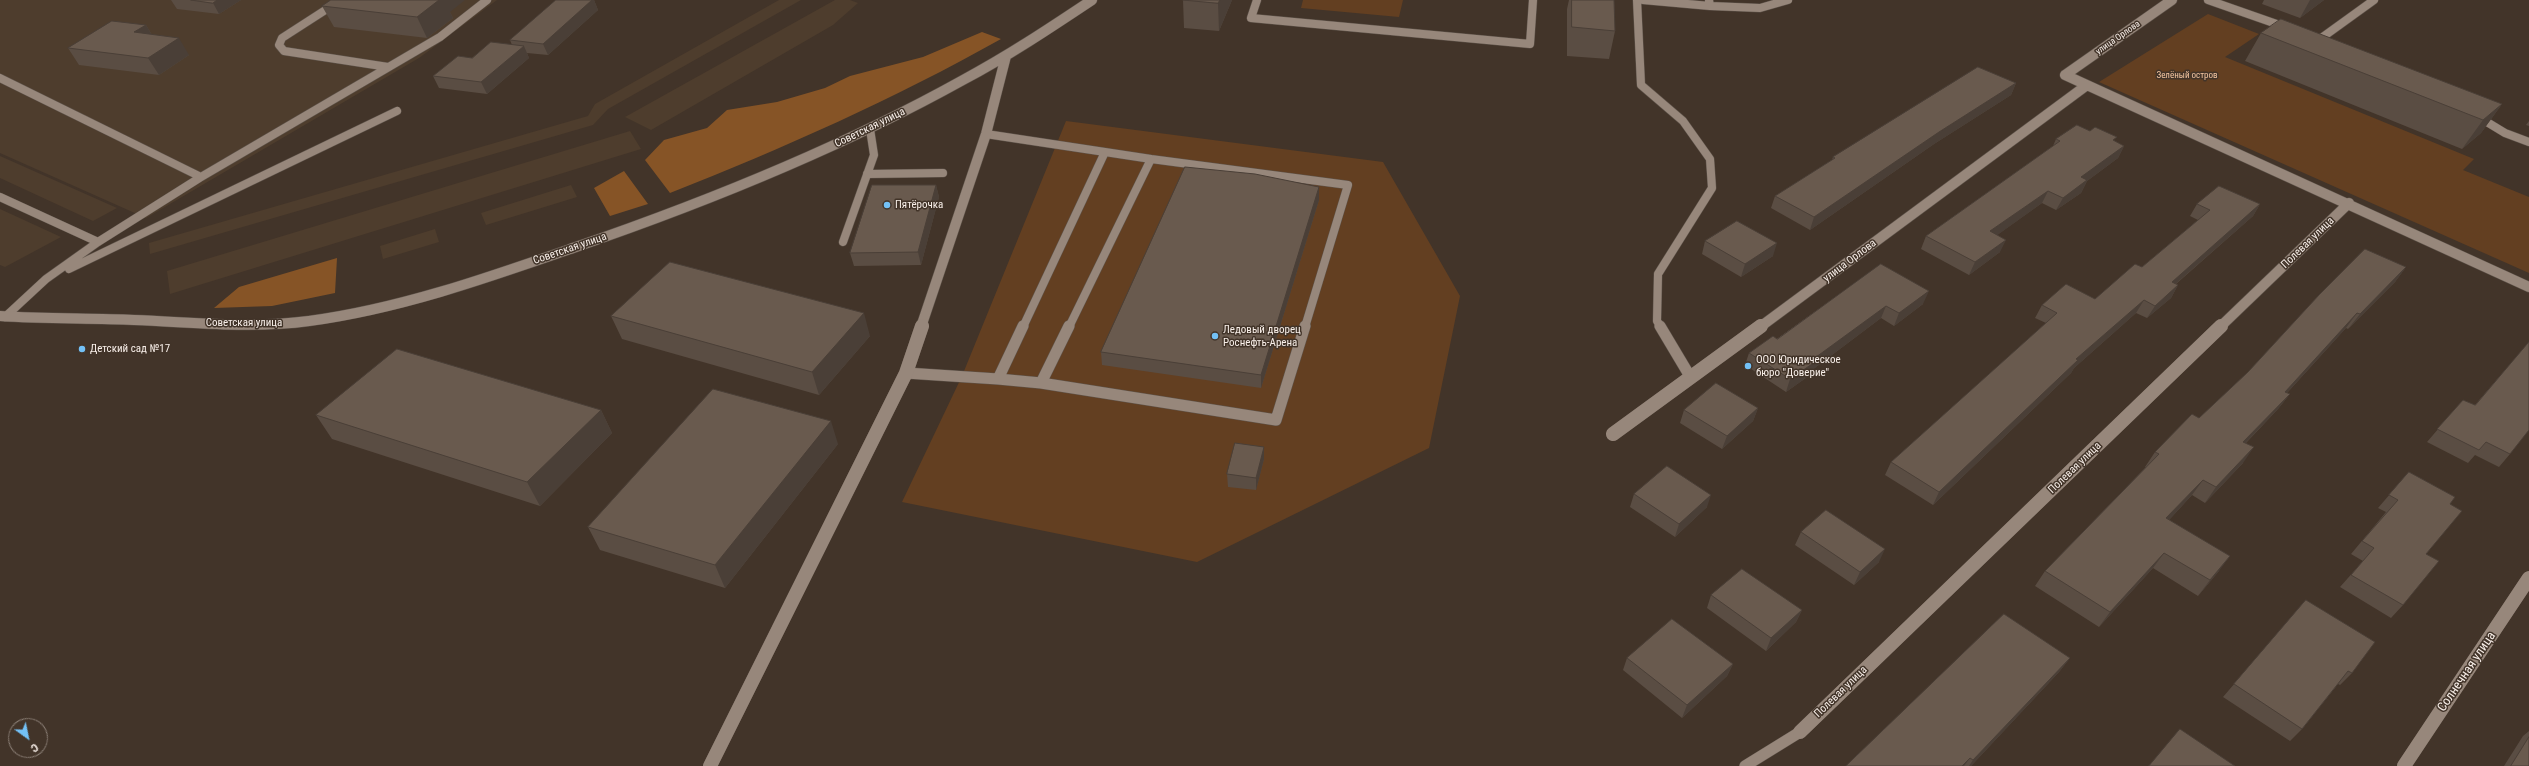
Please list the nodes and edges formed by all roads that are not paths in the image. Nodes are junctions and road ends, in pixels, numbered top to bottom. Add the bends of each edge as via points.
1 (342, 0) edge
2 (487, 0) edge
3 (1092, 0) edge
4 (1257, 0) edge
5 (1533, 0) edge
6 (1637, 0) edge
7 (1644, 0) edge
8 (1788, 0) edge
9 (2172, 0) edge
10 (2208, 0) edge
11 (2374, 0) edge
12 (1710, 3) edge
13 (2299, 32) edge
14 (2320, 40) edge
15 (1006, 56) junction
16 (388, 67) junction
17 (0, 78) edge
18 (2087, 85) junction
19 (397, 112) dead end
20 (2471, 113) edge
21 (870, 129) junction
22 (986, 134) junction
23 (2529, 142) edge
24 (1105, 152) junction
25 (1151, 159) junction
26 (867, 174) junction
27 (944, 174) dead end
28 (201, 177) junction
29 (0, 197) edge
30 (2349, 203) junction
31 (98, 242) junction
32 (843, 242) dead end
33 (46, 280) junction
34 (2529, 287) edge
35 (3, 316) edge
36 (906, 373) junction
37 (1692, 378) junction
38 (998, 379) junction
39 (1040, 383) junction
40 (1612, 434) dead end
41 (2529, 578) edge
42 (1800, 732) joint
43 (710, 766) edge
44 (1745, 766) edge
45 (2404, 766) edge

1 - 16 lane via 282,38 279,45 284,50
2 - 16 lane via 440,37
3 - 15 street, Советская улица via 1045,33
4 - 5 lane via 1250,18 1530,44
6 - 37 lane via 1641,85 1683,121 1710,159 1712,188 1658,274 1657,322
7 - 12 lane
8 - 12 lane via 1782,4 1758,8
9 - 18 street, улица Орлова via 2064,75
10 - 13 lane
11 - 14 lane
15 - 21 street, Советская улица
15 - 22 street
16 - 28 lane
17 - 28 lane
18 - 30 street
18 - 37 street, улица Орлова
19 - 33 lane
20 - 23 lane via 2505,133
21 - 26 lane via 874,155
21 - 35 street, Советская улица via 759,180 609,236 496,275 360,312 274,325
22 - 24 lane
22 - 36 street
24 - 25 lane
24 - 38 lane
25 - 39 lane
25 - 39 lane via 1348,184 1276,420
26 - 27 lane
26 - 32 lane
28 - 31 lane
29 - 31 lane
30 - 34 street
30 - 42 street, Полевая улица
31 - 33 lane
33 - 35 lane
36 - 38 lane
36 - 43 street
37 - 40 street, улица Орлова
38 - 39 lane
41 - 45 street, Солнечная улица
42 - 44 lane

